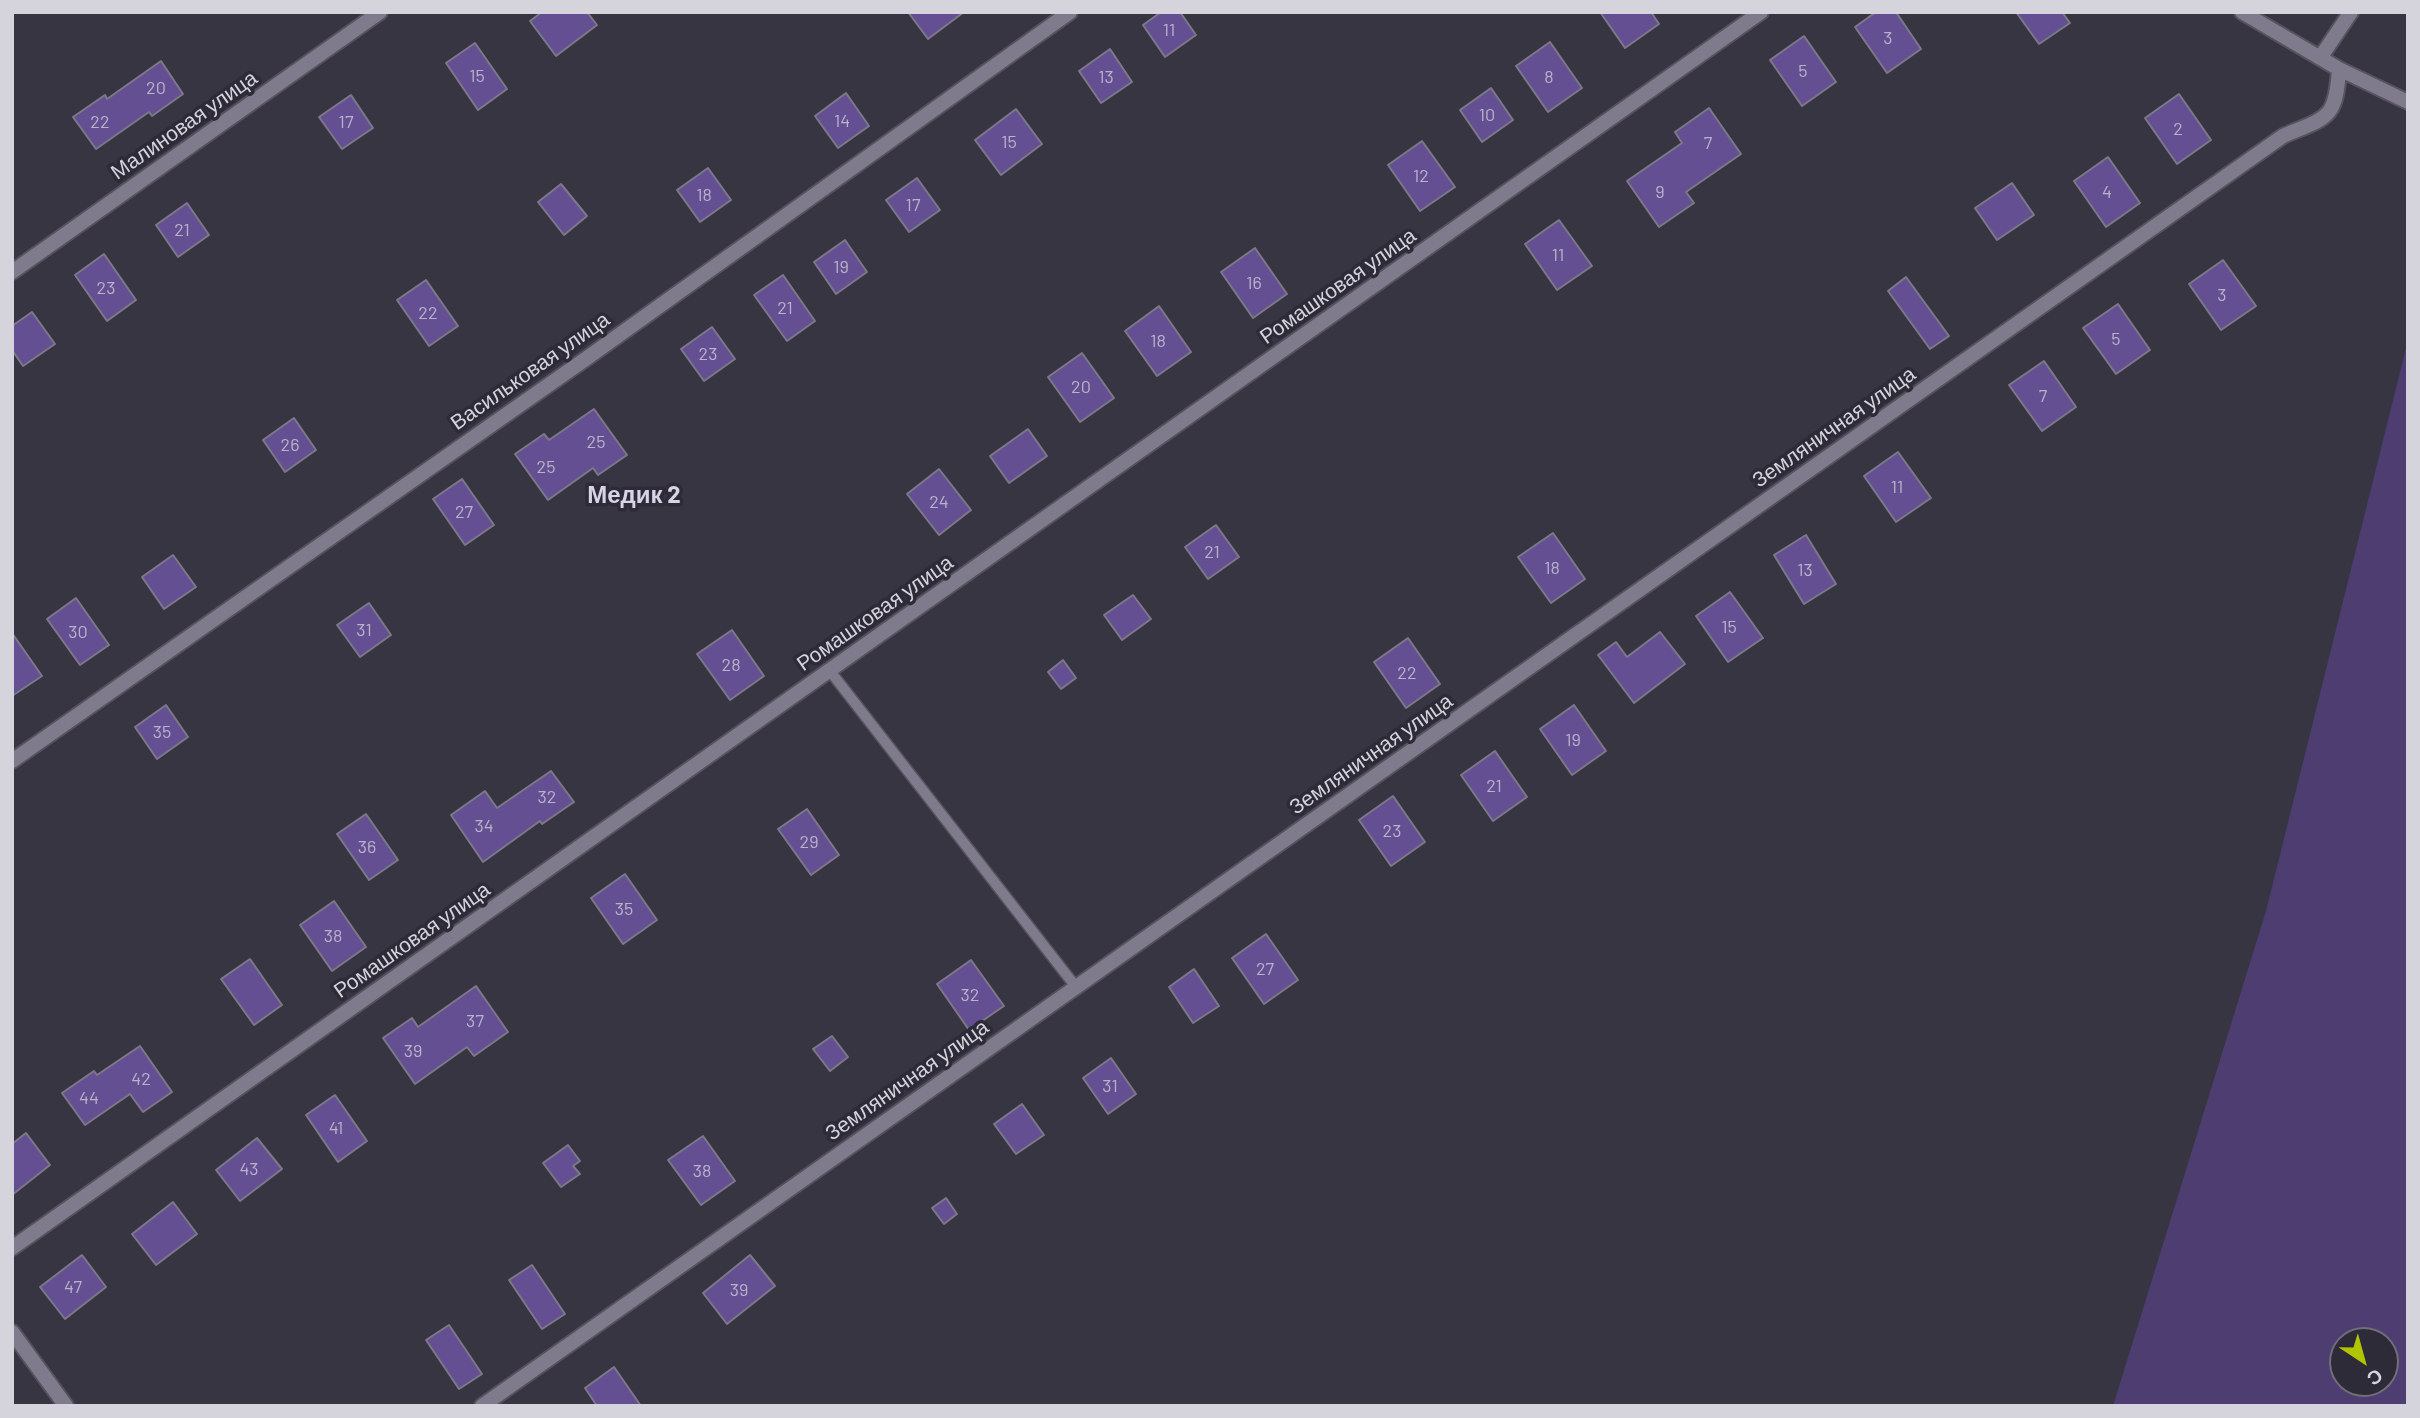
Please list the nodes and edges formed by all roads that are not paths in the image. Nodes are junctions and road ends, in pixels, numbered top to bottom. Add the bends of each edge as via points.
1 (380, 12) edge
2 (1070, 12) edge
3 (1761, 12) edge
4 (2242, 12) edge
5 (2351, 12) edge
6 (2320, 58) junction
7 (2339, 69) junction
8 (2408, 102) edge
9 (12, 272) edge
10 (830, 671) junction
11 (12, 761) edge
12 (1076, 988) junction
13 (12, 1248) edge
14 (12, 1332) edge
15 (66, 1406) edge
16 (482, 1406) edge

1 - 9 street, Малиновая улица
2 - 11 street, Васильковая улица
3 - 10 street, Ромашковая улица
4 - 6 street
5 - 6 street
6 - 7 street
7 - 8 street
7 - 12 street, Земляничная улица via 2336,104 2325,118 2283,136
10 - 12 lane
10 - 13 street, Ромашковая улица
12 - 16 street, Земляничная улица
14 - 15 street

